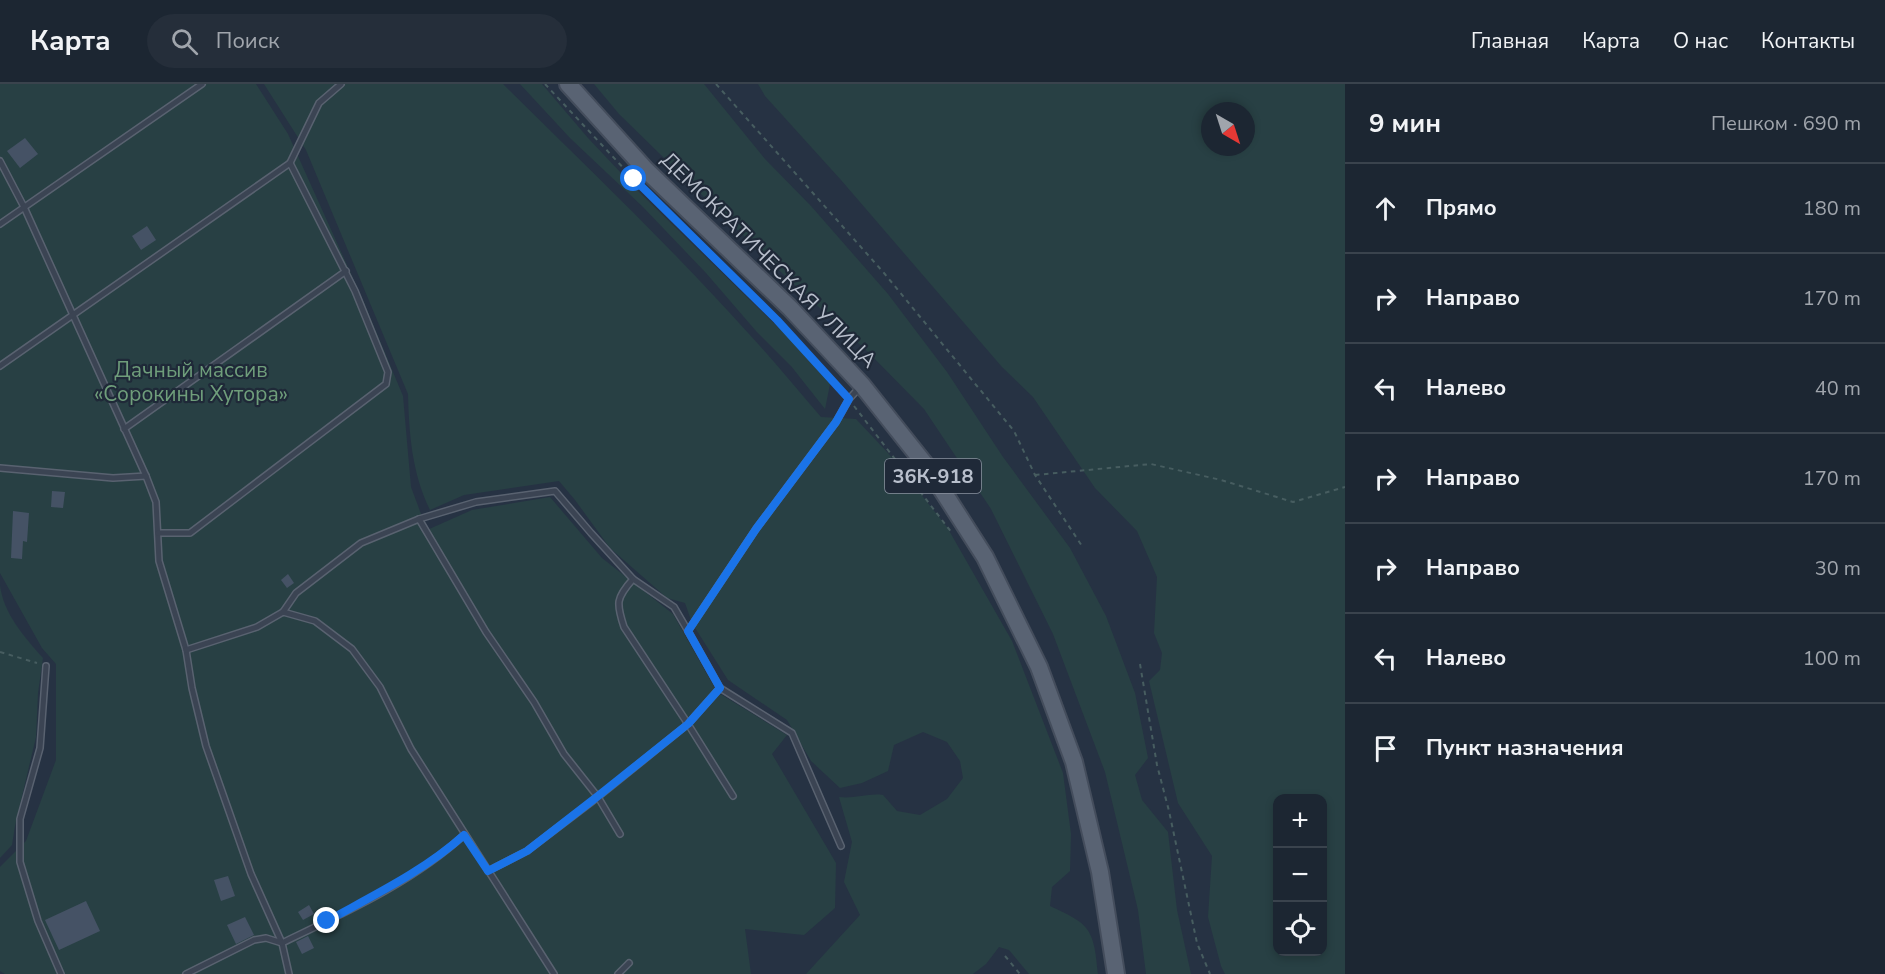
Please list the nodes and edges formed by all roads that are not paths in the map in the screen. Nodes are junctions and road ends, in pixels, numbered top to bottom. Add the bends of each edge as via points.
1 (202, 84) edge
2 (341, 84) edge
3 (568, 84) edge
4 (0, 162) edge
5 (290, 163) junction
6 (24, 207) junction
7 (0, 224) edge
8 (346, 271) junction
9 (73, 316) junction
10 (0, 366) edge
11 (862, 385) junction
12 (124, 429) junction
13 (0, 468) edge
14 (146, 476) junction
15 (419, 519) junction
16 (158, 533) junction
17 (633, 579) junction
18 (283, 612) junction
19 (688, 631) junction
20 (186, 650) junction
21 (46, 666) road end
22 (720, 688) junction
23 (688, 724) junction
24 (598, 796) junction
25 (733, 796) dead end
26 (620, 834) dead end
27 (464, 835) junction
28 (841, 846) dead end
29 (488, 871) junction
30 (282, 943) junction
31 (629, 963) dead end
32 (61, 974) edge
33 (186, 974) edge
34 (289, 974) edge
35 (554, 974) edge
36 (618, 974) edge
37 (1116, 974) edge

1 - 6 lane
2 - 5 lane via 320,103
3 - 11 main road, ДЕМОКРАТИЧЕСКАЯ УЛИЦА / 36К-918 via 646,170 790,308
4 - 6 lane
5 - 8 lane
5 - 9 lane
6 - 7 lane
6 - 9 lane
8 - 12 lane
8 - 16 lane via 388,372 386,384 190,533
9 - 10 lane
9 - 12 lane
11 - 19 lane via 756,529
11 - 37 main road, ДЕМОКРАТИЧЕСКАЯ УЛИЦА / 36К-918 via 928,468 985,557 1039,667 1074,762 1100,872
12 - 14 lane
13 - 14 lane via 113,478
14 - 16 lane via 156,502
15 - 17 lane via 476,502 555,491
15 - 18 lane via 361,543 296,593
15 - 24 lane via 564,754
16 - 20 lane via 159,561
17 - 19 lane via 674,607
17 - 23 lane via 621,592 618,609 624,627
18 - 20 lane via 257,627
18 - 27 lane via 315,621 352,649 380,687 411,749
19 - 22 lane
20 - 30 lane via 206,746 251,874
21 - 32 lane via 40,748 20,819 20,862 38,921
22 - 23 lane
22 - 28 lane via 792,733
23 - 24 lane
23 - 25 lane
24 - 26 lane
24 - 29 lane via 527,851
27 - 29 lane
27 - 30 lane via 444,853 390,887
29 - 35 lane
30 - 33 lane via 266,938 254,940
30 - 34 lane
31 - 36 lane

